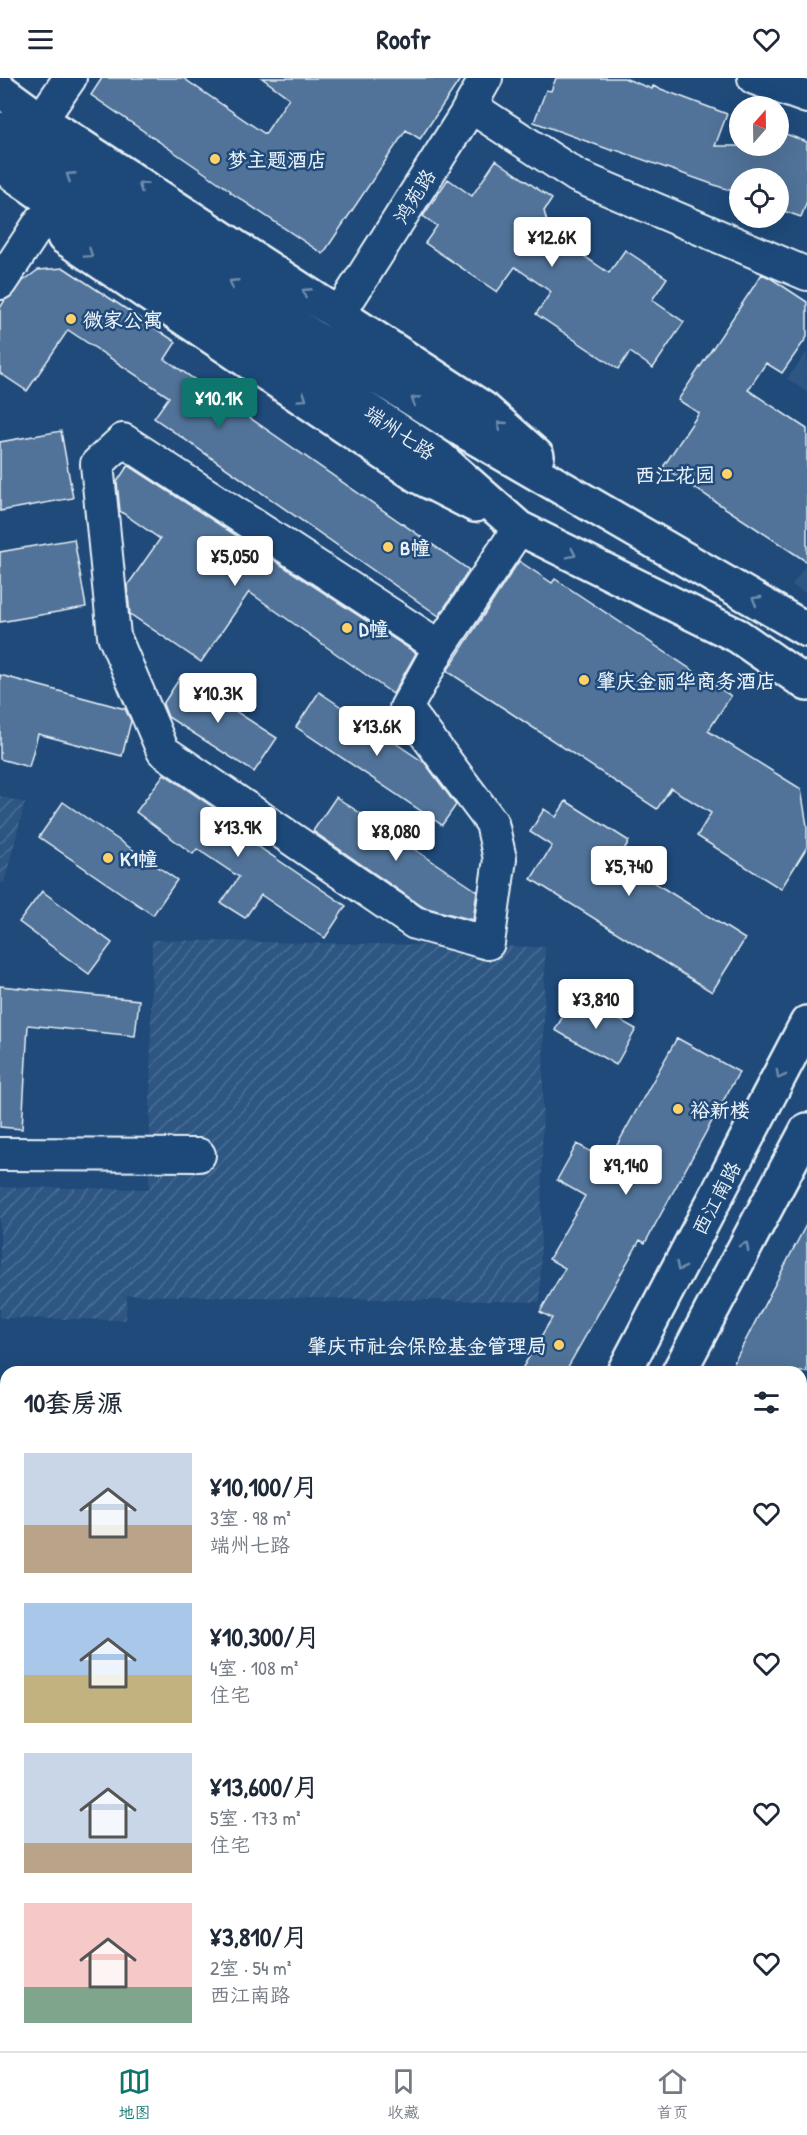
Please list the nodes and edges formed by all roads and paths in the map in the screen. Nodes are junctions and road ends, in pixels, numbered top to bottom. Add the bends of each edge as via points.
1 (70, 78) edge
2 (486, 78) edge
3 (754, 78) edge
4 (0, 90) edge
5 (807, 97) edge
6 (470, 106) junction
7 (41, 120) junction
8 (0, 129) edge
9 (0, 165) edge
10 (0, 193) edge
11 (41, 221) junction
12 (807, 274) edge
13 (0, 283) edge
14 (339, 314) junction
15 (593, 505) junction
16 (519, 528) junction
17 (807, 630) edge
18 (440, 647) junction
19 (807, 684) edge
20 (807, 1023) edge
21 (807, 1130) edge
22 (0, 1154) edge
23 (199, 1155) dead end
24 (627, 1366) edge
25 (682, 1366) edge

1 - 7 street
2 - 6 street, 鸿苑路
3 - 5 street
4 - 7 main road
6 - 12 street via 578,177
6 - 14 street, 鸿苑路
14 -> 7 main road
15 -> 8 main road, 端州七路 via 313,337
9 - 16 main road, 端州七路 via 440,458
10 - 11 main road
11 - 13 street
11 -> 16 main road via 418,476
15 -> 14 main road via 484,409
17 -> 15 main road, 端州七路
16 - 18 street
16 -> 19 main road, 端州七路 via 738,636
18 - 18 street via 406,708 492,823 500,859 488,943 415,923 163,751 114,636 97,464 123,440
20 -> 24 main road, 西江南路
25 -> 21 main road
22 - 23 street

